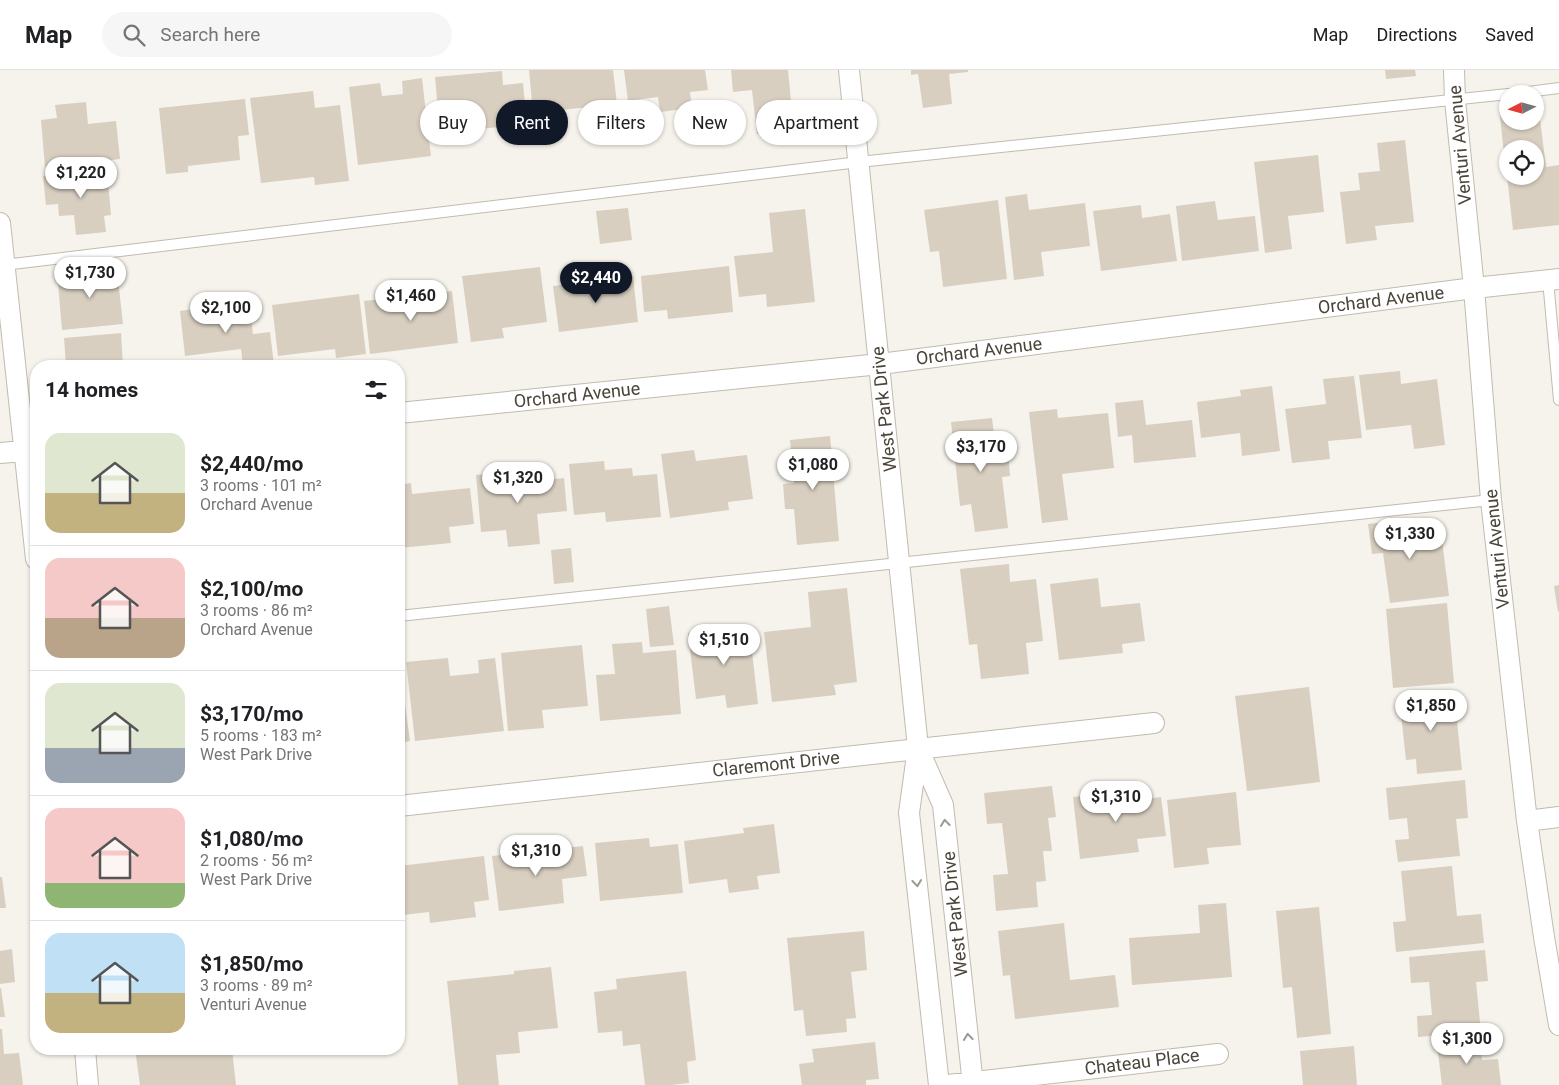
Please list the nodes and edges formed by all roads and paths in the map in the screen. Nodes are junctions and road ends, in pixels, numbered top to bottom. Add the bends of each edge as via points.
1 (850, 70) edge
2 (1454, 70) edge
3 (1559, 88) edge
4 (1544, 90) edge
5 (1499, 95) edge
6 (1455, 100) junction
7 (859, 162) junction
8 (0, 223) edge
9 (4, 265) junction
10 (1553, 280) edge
11 (1474, 288) junction
12 (880, 364) junction
13 (1559, 400) edge
14 (405, 412) edge
15 (30, 450) edge
16 (0, 453) edge
17 (1491, 500) junction
18 (900, 562) junction
19 (405, 615) edge
20 (1154, 723) dead end
21 (918, 748) junction
22 (405, 805) edge
23 (1559, 817) edge
24 (1527, 821) junction
25 (1559, 1025) edge
26 (1218, 1054) dead end
27 (85, 1055) edge
28 (973, 1084) edge
29 (88, 1085) edge
30 (939, 1085) edge
31 (948, 1085) edge

1 - 7 street, West Park Drive
2 - 6 street, Venturi Avenue
3 - 4 lane
5 - 6 lane
6 - 7 lane
6 - 11 street, Venturi Avenue
7 - 9 lane
7 - 12 street, West Park Drive
8 - 9 street
9 - 15 street
10 - 11 street, Orchard Avenue
10 - 13 lane
11 - 12 street, Orchard Avenue
11 - 17 street, Venturi Avenue
12 - 14 street, Orchard Avenue
12 - 18 street, West Park Drive
15 - 16 street
17 - 18 lane
17 - 24 street, Venturi Avenue
18 - 19 lane
18 - 21 street, West Park Drive
20 - 21 street, Claremont Drive
21 - 22 street, Claremont Drive
28 -> 21 street, West Park Drive via 943,805
21 -> 30 street, West Park Drive via 909,814
23 - 24 street
24 - 25 street, Venturi Avenue
26 - 28 street, Chateau Place
27 - 29 street
28 - 31 street, Chateau Place

